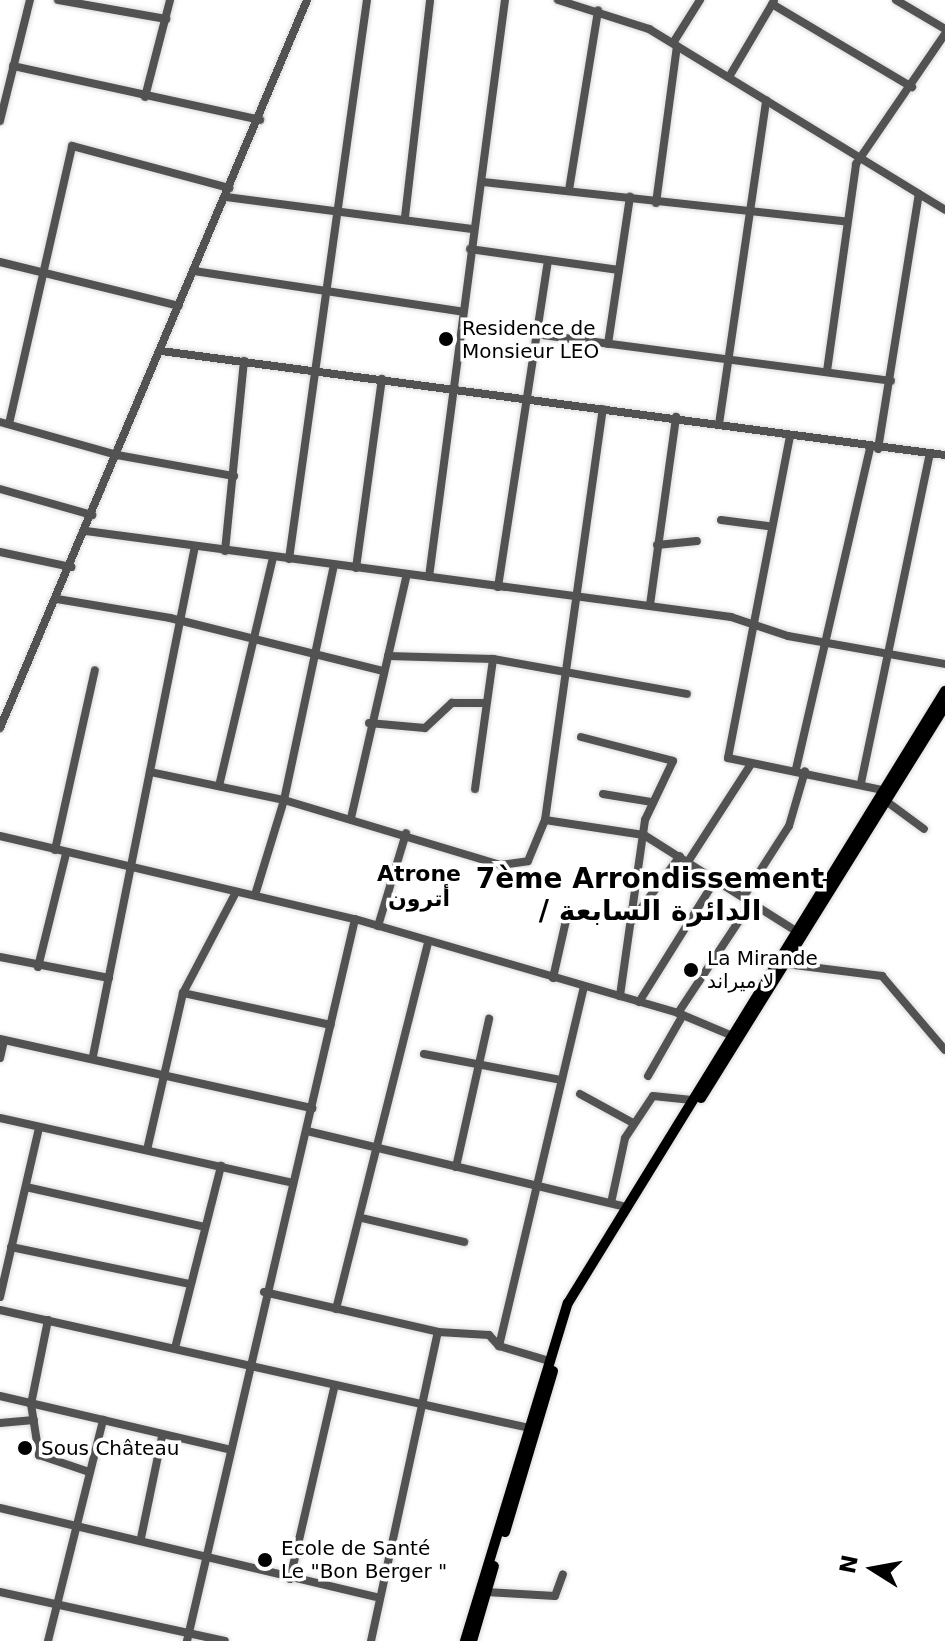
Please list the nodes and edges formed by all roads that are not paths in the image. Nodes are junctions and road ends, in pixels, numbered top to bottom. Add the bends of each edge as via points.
1 (30, 0) edge
2 (58, 0) edge
3 (170, 0) edge
4 (307, 0) edge
5 (367, 0) edge
6 (430, 0) edge
7 (505, 0) edge
8 (558, 0) edge
9 (700, 0) edge
10 (896, 0) edge
11 (774, 2) edge
12 (598, 10) junction
13 (166, 19) junction
14 (945, 31) edge
15 (675, 45) junction
16 (13, 66) junction
17 (729, 77) junction
18 (5, 78) edge
19 (912, 87) junction
20 (145, 97) junction
21 (766, 100) junction
22 (260, 120) junction
23 (0, 121) edge
24 (864, 160) junction
25 (483, 182) junction
26 (569, 190) junction
27 (227, 192) junction
28 (919, 194) junction
29 (630, 197) junction
30 (656, 203) junction
31 (945, 210) edge
32 (338, 213) junction
33 (749, 213) junction
34 (405, 217) junction
35 (844, 221) junction
36 (474, 229) junction
37 (470, 249) junction
38 (0, 262) edge
39 (548, 262) junction
40 (619, 270) junction
41 (194, 271) junction
42 (42, 273) junction
43 (326, 292) junction
44 (179, 306) junction
45 (460, 311) junction
46 (535, 334) junction
47 (608, 344) junction
48 (161, 351) junction
49 (733, 358) junction
50 (244, 361) junction
51 (827, 371) junction
52 (315, 372) junction
53 (382, 379) junction
54 (891, 381) junction
55 (451, 391) junction
56 (521, 400) junction
57 (603, 409) junction
58 (676, 417) junction
59 (5, 423) edge
60 (719, 424) junction
61 (790, 436) junction
62 (874, 448) junction
63 (930, 454) junction
64 (117, 455) junction
65 (945, 455) edge
66 (234, 476) junction
67 (0, 489) edge
68 (92, 515) junction
69 (721, 520) dead end
70 (768, 526) junction
71 (86, 531) junction
72 (697, 541) dead end
73 (657, 545) junction
74 (195, 546) junction
75 (225, 551) junction
76 (0, 552) edge
77 (273, 557) junction
78 (289, 559) junction
79 (334, 565) junction
80 (71, 567) junction
81 (356, 568) junction
82 (406, 577) junction
83 (429, 577) junction
84 (498, 587) junction
85 (57, 599) junction
86 (572, 600) junction
87 (650, 605) junction
88 (756, 624) junction
89 (180, 626) junction
90 (249, 641) junction
91 (824, 643) junction
92 (886, 652) junction
93 (388, 656) junction
94 (317, 657) junction
95 (493, 659) junction
96 (945, 664) edge
97 (95, 670) dead end
98 (382, 671) junction
99 (564, 671) junction
100 (945, 691) edge
101 (687, 694) dead end
102 (485, 703) junction
103 (945, 706) edge
104 (369, 723) junction
105 (1, 725) edge
106 (581, 737) dead end
107 (751, 764) junction
108 (800, 770) junction
109 (150, 772) junction
110 (861, 783) junction
111 (219, 786) junction
112 (475, 789) dead end
113 (882, 790) junction
114 (603, 794) dead end
115 (284, 800) junction
116 (886, 801) junction
117 (652, 802) junction
118 (351, 818) junction
119 (545, 820) junction
120 (924, 829) dead end
121 (406, 833) junction
122 (644, 835) junction
123 (0, 836) edge
124 (55, 850) junction
125 (66, 854) junction
126 (684, 858) junction
127 (132, 868) junction
128 (716, 879) junction
129 (236, 892) junction
130 (255, 895) junction
131 (748, 899) junction
132 (567, 916) dead end
133 (355, 919) junction
134 (631, 922) junction
135 (378, 926) junction
136 (796, 931) junction
137 (428, 944) junction
138 (0, 957) edge
139 (786, 964) junction
140 (38, 967) junction
141 (109, 978) junction
142 (553, 978) junction
143 (584, 987) junction
144 (183, 993) junction
145 (620, 996) junction
146 (639, 1002) junction
147 (681, 1014) junction
148 (489, 1019) dead end
149 (331, 1025) junction
150 (735, 1038) junction
151 (2, 1039) edge
152 (945, 1050) edge
153 (424, 1054) dead end
154 (93, 1056) junction
155 (0, 1058) edge
156 (479, 1062) junction
157 (165, 1073) junction
158 (648, 1076) dead end
159 (561, 1080) junction
160 (580, 1094) dead end
161 (692, 1100) junction
162 (312, 1108) junction
163 (0, 1118) edge
164 (633, 1123) junction
165 (39, 1128) junction
166 (307, 1131) junction
167 (147, 1150) junction
168 (379, 1150) junction
169 (221, 1166) junction
170 (456, 1167) junction
171 (293, 1183) junction
172 (538, 1183) junction
173 (26, 1187) junction
174 (611, 1203) junction
175 (626, 1207) junction
176 (362, 1218) junction
177 (205, 1227) junction
178 (464, 1242) dead end
179 (7, 1253) edge
180 (189, 1284) junction
181 (264, 1292) junction
182 (0, 1297) edge
183 (336, 1309) junction
184 (0, 1310) edge
185 (48, 1320) junction
186 (438, 1332) junction
187 (499, 1346) junction
188 (175, 1348) junction
189 (549, 1361) junction
190 (247, 1369) junction
191 (334, 1389) junction
192 (0, 1396) edge
193 (31, 1404) junction
194 (420, 1404) junction
195 (34, 1420) junction
196 (103, 1420) junction
197 (0, 1423) edge
198 (529, 1428) junction
199 (162, 1437) junction
200 (227, 1449) junction
201 (89, 1472) junction
202 (518, 1476) junction
203 (0, 1508) edge
204 (76, 1526) junction
205 (141, 1538) junction
206 (204, 1558) junction
207 (563, 1574) dead end
208 (290, 1579) junction
209 (0, 1592) edge
210 (486, 1592) junction
211 (376, 1597) junction
212 (58, 1603) junction
213 (188, 1637) edge
214 (49, 1641) edge
215 (225, 1641) edge
216 (371, 1641) edge
217 (465, 1641) edge
218 (472, 1641) edge

1 - 16 street
2 - 13 street
3 - 13 street
4 - 22 street
5 - 32 street
6 - 34 street
7 - 25 street
8 - 12 street
9 - 15 street
10 - 14 street
11 - 17 street
11 - 19 street
12 - 15 street
12 - 26 street
13 - 20 street
14 - 19 street
15 - 17 street
15 - 30 street
16 - 18 street
16 - 20 street
17 - 21 street
18 - 23 street
19 - 24 street
20 - 22 street
21 - 24 street
21 - 33 street
22 - 27 street
24 - 28 street
24 - 35 street via 856,164
25 - 26 street
25 - 36 street
26 - 29 street
27 - 32 street
27 - 41 street
27 - 42 street via 72,146
28 - 31 street
28 - 54 street
29 - 30 street
29 - 40 street
30 - 33 street
32 - 34 street
32 - 43 street
33 - 35 street
33 - 49 street
34 - 36 street
35 - 51 street
36 - 37 street
37 - 39 street
37 - 45 street
38 - 42 street
39 - 40 street
39 - 46 street
40 - 47 street
41 - 43 street
41 - 44 street
42 - 44 street
42 - 59 street
43 - 45 street
43 - 52 street
44 - 48 street
45 - 55 street
46 - 47 street
46 - 56 street
47 - 49 street
48 - 50 street
48 - 64 street
49 - 51 street
49 - 60 street
50 - 52 street
50 - 66 street
51 - 54 street
52 - 53 street
52 - 78 street
53 - 55 street
53 - 81 street
54 - 62 street
55 - 56 street
55 - 83 street
56 - 57 street
56 - 84 street
57 - 58 street
57 - 86 street
58 - 60 street
58 - 73 street
59 - 64 street
60 - 61 street
61 - 62 street
61 - 70 street
62 - 63 street
62 - 91 street
63 - 65 street
63 - 92 street
64 - 66 street
64 - 68 street
66 - 75 street
67 - 68 street
68 - 71 street
69 - 70 street
70 - 88 street
71 - 74 street
71 - 80 street
72 - 73 street
73 - 87 street
74 - 75 street
74 - 89 street
75 - 77 street
76 - 80 street
77 - 78 street
77 - 90 street
78 - 79 street
79 - 81 street
79 - 94 street
80 - 85 street
81 - 82 street
82 - 83 street
82 - 93 street
83 - 84 street
84 - 86 street
85 - 89 street
85 - 105 street
86 - 87 street
86 - 99 street
87 - 88 street
88 - 91 street
88 - 107 street via 727,751 728,758
89 - 90 street
89 - 109 street
90 - 94 street
90 - 111 street
91 - 92 street
91 - 108 street
92 - 96 street
92 - 110 street
93 - 95 street
93 - 98 street
94 - 98 street
94 - 115 street
95 - 99 street
95 - 102 street
97 - 124 street
98 - 104 street
99 - 101 street
99 - 119 street
100 - 113 main road
102 - 104 street via 452,703 425,728
102 - 112 street
103 - 116 main road
104 - 118 street
106 - 117 street via 673,761
107 - 108 street
107 - 126 street
108 - 110 street
108 - 131 street via 789,826
109 - 111 street
109 - 127 street
110 - 113 street
111 - 115 street
113 - 136 main road
114 - 117 street
115 - 118 street
115 - 130 street
116 - 120 street
116 - 139 main road
117 - 122 street
118 - 121 street
119 - 121 street via 528,861 517,867
119 - 122 street
121 - 135 street
122 - 126 street
122 - 134 street
123 - 124 street
124 - 125 street
125 - 127 street
125 - 140 street
126 - 128 street
126 - 134 street
127 - 129 street
127 - 141 street
128 - 131 street
128 - 146 street
129 - 130 street
129 - 144 street
130 - 133 street
131 - 136 street
131 - 147 street
132 - 142 street
133 - 135 street
133 - 149 street
134 - 145 street
135 - 137 street
136 - 150 main road
137 - 142 street
137 - 168 street
138 - 140 street
139 - 150 main road
139 - 152 street via 882,976
140 - 141 street
141 - 154 street
142 - 143 street
143 - 145 street
143 - 159 street
144 - 149 street
144 - 157 street
145 - 146 street
146 - 147 street
147 - 150 street
147 - 158 street
148 - 156 street
149 - 162 street
150 - 161 main road
150 - 202 main road via 575,1306
151 - 154 street
151 - 155 street
153 - 156 street
154 - 157 street
156 - 159 street
156 - 170 street
157 - 162 street
157 - 167 street
159 - 172 street
160 - 164 street
161 - 164 street via 653,1096
161 - 175 main road
162 - 166 street
163 - 165 street
164 - 174 street
165 - 167 street
165 - 173 street
166 - 168 street
166 - 171 street
167 - 169 street
168 - 170 street
168 - 176 street
169 - 171 street
169 - 177 street
170 - 172 street
171 - 181 street
172 - 174 street
172 - 187 street
173 - 177 street
173 - 179 street
174 - 175 street
175 - 189 main road via 568,1303
176 - 178 street
176 - 183 street
177 - 180 street
179 - 180 street
179 - 182 street
180 - 188 street
181 - 183 street
181 - 190 street
183 - 186 street
184 - 185 street
185 - 188 street
185 - 193 street
186 - 187 street via 489,1335
186 - 194 street
187 - 189 street
188 - 190 street
189 - 198 main road
190 - 191 street
190 - 200 street
191 - 194 street
191 - 208 street
192 - 193 street
193 - 195 street
193 - 196 street
194 - 198 street
194 - 211 street
195 - 197 street
195 - 201 street via 41,1460
196 - 199 street
196 - 201 street
196 - 204 street
198 - 202 main road
199 - 200 street
199 - 205 street
200 - 206 street
201 - 204 street
202 - 210 main road
202 - 217 main road
203 - 204 street
204 - 205 street
204 - 212 street
205 - 206 street
206 - 208 street
206 - 213 street
207 - 210 street via 555,1596
208 - 211 street
209 - 212 street
210 - 218 main road
211 - 216 street
212 - 213 street
212 - 214 street
213 - 215 street

